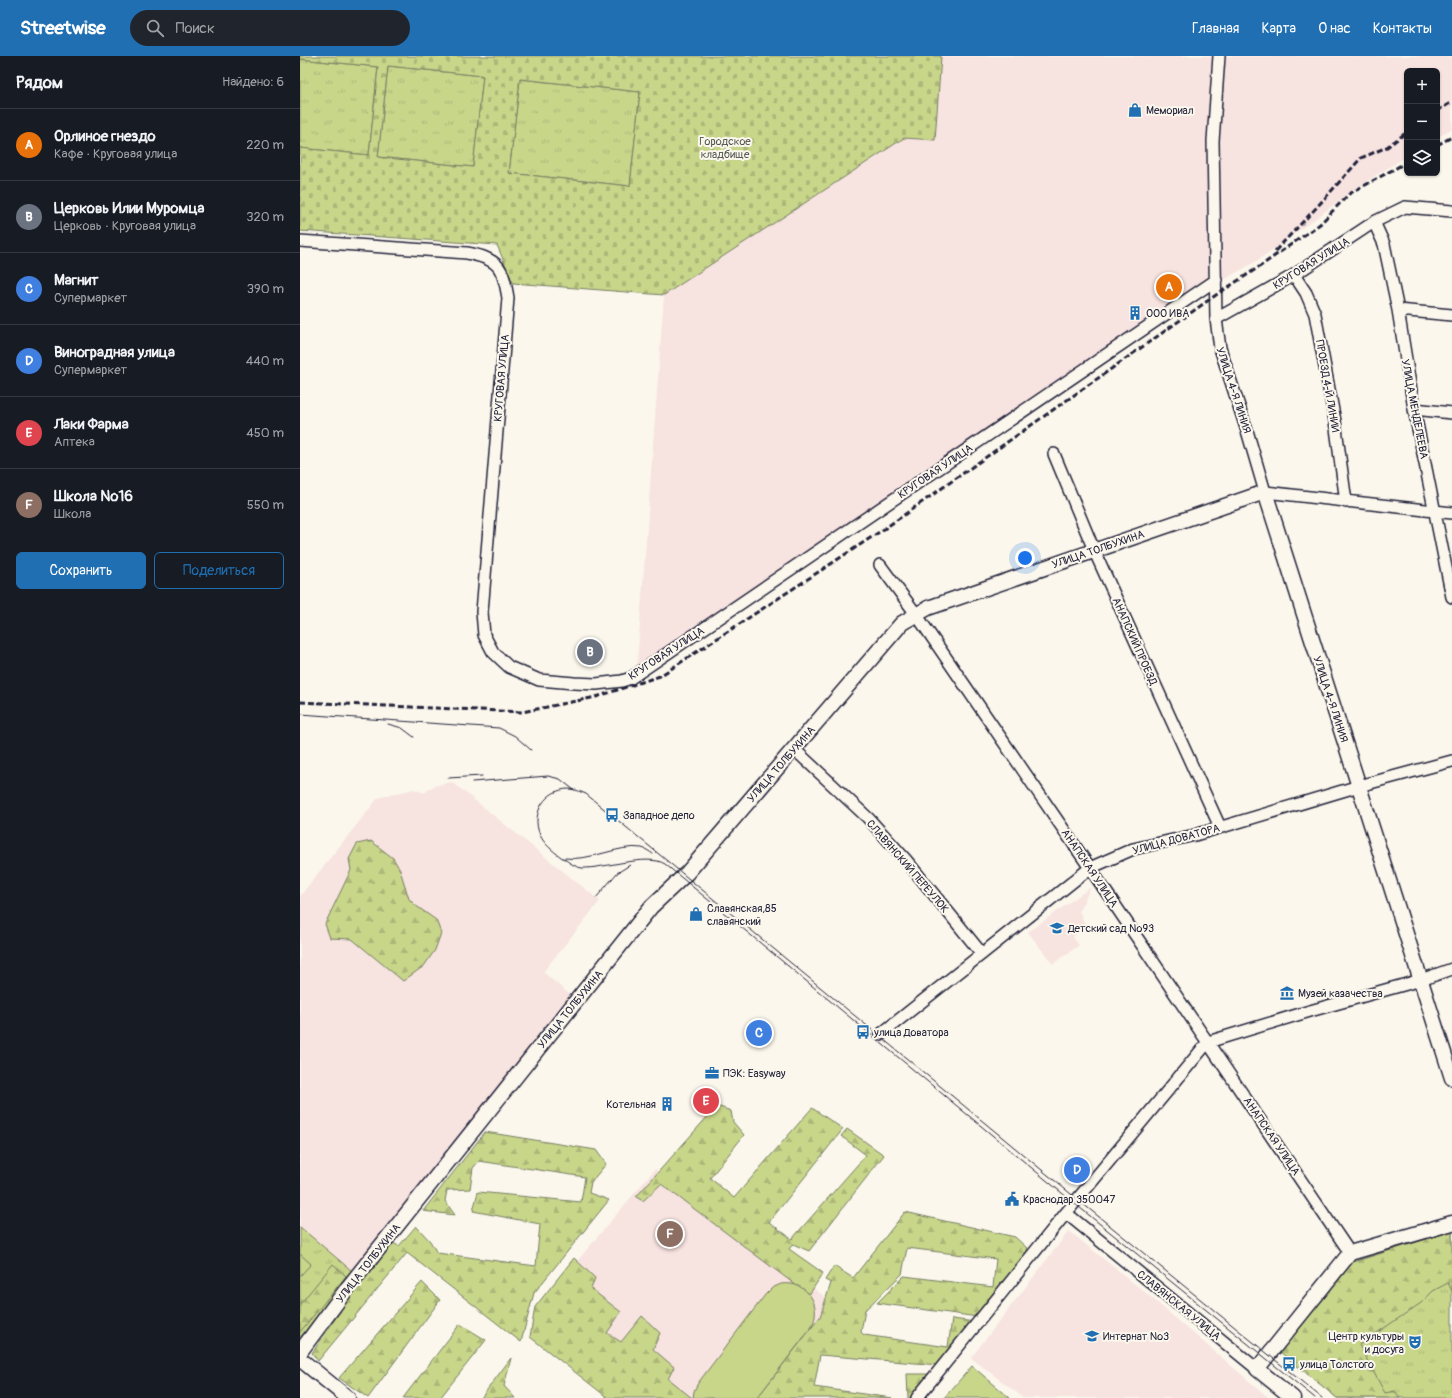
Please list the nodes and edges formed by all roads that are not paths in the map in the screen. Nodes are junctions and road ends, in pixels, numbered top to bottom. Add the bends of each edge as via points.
1 (1219, 56) edge
2 (1452, 212) edge
3 (1374, 222) junction
4 (300, 241) edge
5 (1294, 275) junction
6 (1216, 280) junction
7 (1398, 310) junction
8 (1452, 315) edge
9 (1216, 319) junction
10 (1414, 409) junction
11 (1452, 413) edge
12 (1054, 454) dead end
13 (1265, 492) junction
14 (1346, 502) junction
15 (1435, 511) junction
16 (1452, 513) edge
17 (1094, 550) junction
18 (880, 565) dead end
19 (1452, 597) edge
20 (916, 614) junction
21 (794, 749) junction
22 (1452, 761) edge
23 (1359, 786) junction
24 (1220, 827) junction
25 (1090, 868) junction
26 (982, 954) junction
27 (1452, 969) edge
28 (1421, 980) junction
29 (881, 1034) dead end
30 (1208, 1042) junction
31 (1452, 1078) edge
32 (1066, 1213) junction
33 (1452, 1223) edge
34 (1350, 1253) junction
35 (301, 1359) edge
36 (1257, 1369) junction
37 (348, 1398) edge
38 (917, 1398) edge
39 (1293, 1398) edge

1 - 6 street, УЛИЦА 4-Я ЛИНИЯ via 1213,141
2 - 3 street, КРУГОВАЯ УЛИЦА via 1405,207
3 - 5 street, КРУГОВАЯ УЛИЦА
3 - 7 street, УЛИЦА МЕНДЕЛЕЕВА via 1384,244
4 - 6 street, КРУГОВАЯ УЛИЦА via 467,253 494,261 505,278 508,298 482,612 484,635 493,652 509,667 539,680 596,684 631,678
5 - 9 street, КРУГОВАЯ УЛИЦА
5 - 14 street, ПРОЕЗД 4-Й ЛИНИИ via 1306,293 1315,314 1335,421
6 - 9 street, УЛИЦА 4-Я ЛИНИЯ
7 - 8 street
7 - 10 street, УЛИЦА МЕНДЕЛЕЕВА
9 - 13 street, УЛИЦА 4-Я ЛИНИЯ via 1220,348
10 - 11 street
10 - 15 street, УЛИЦА МЕНДЕЛЕЕВА
12 - 17 street, АНАПСКИЙ ПРОЕЗД
13 - 14 street, УЛИЦА ТОЛБУХИНА
13 - 17 street, УЛИЦА ТОЛБУХИНА
13 - 23 street, УЛИЦА 4-Я ЛИНИЯ
14 - 15 street, УЛИЦА ТОЛБУХИНА
15 - 16 street, УЛИЦА ТОЛБУХИНА
15 - 19 street, УЛИЦА МЕНДЕЛЕЕВА
17 - 20 street, УЛИЦА ТОЛБУХИНА
17 - 24 street, АНАПСКИЙ ПРОЕЗД
18 - 20 street, АНАПСКАЯ УЛИЦА
20 - 21 street, УЛИЦА ТОЛБУХИНА via 902,623
20 - 25 street, АНАПСКАЯ УЛИЦА
21 - 26 street, СЛАВЯНСКИЙ ПЕРЕУЛОК via 868,818 906,860
21 - 35 street, УЛИЦА ТОЛБУХИНА via 687,874 651,907 350,1286
22 - 23 street, УЛИЦА ДОВАТОРА
23 - 24 street, УЛИЦА ДОВАТОРА
23 - 28 street, УЛИЦА 4-Я ЛИНИЯ
24 - 25 street, УЛИЦА ДОВАТОРА via 1133,849
25 - 26 street, УЛИЦА ДОВАТОРА
25 - 30 street, АНАПСКАЯ УЛИЦА
26 - 29 street, УЛИЦА ДОВАТОРА
27 - 28 street
28 - 30 street
28 - 31 street, УЛИЦА 4-Я ЛИНИЯ
30 - 32 street
30 - 34 street, АНАПСКАЯ УЛИЦА
32 - 36 street, СЛАВЯНСКАЯ УЛИЦА
32 - 38 street
33 - 34 street
34 - 36 street
35 - 37 street
36 - 39 street, СЛАВЯНСКАЯ УЛИЦА

